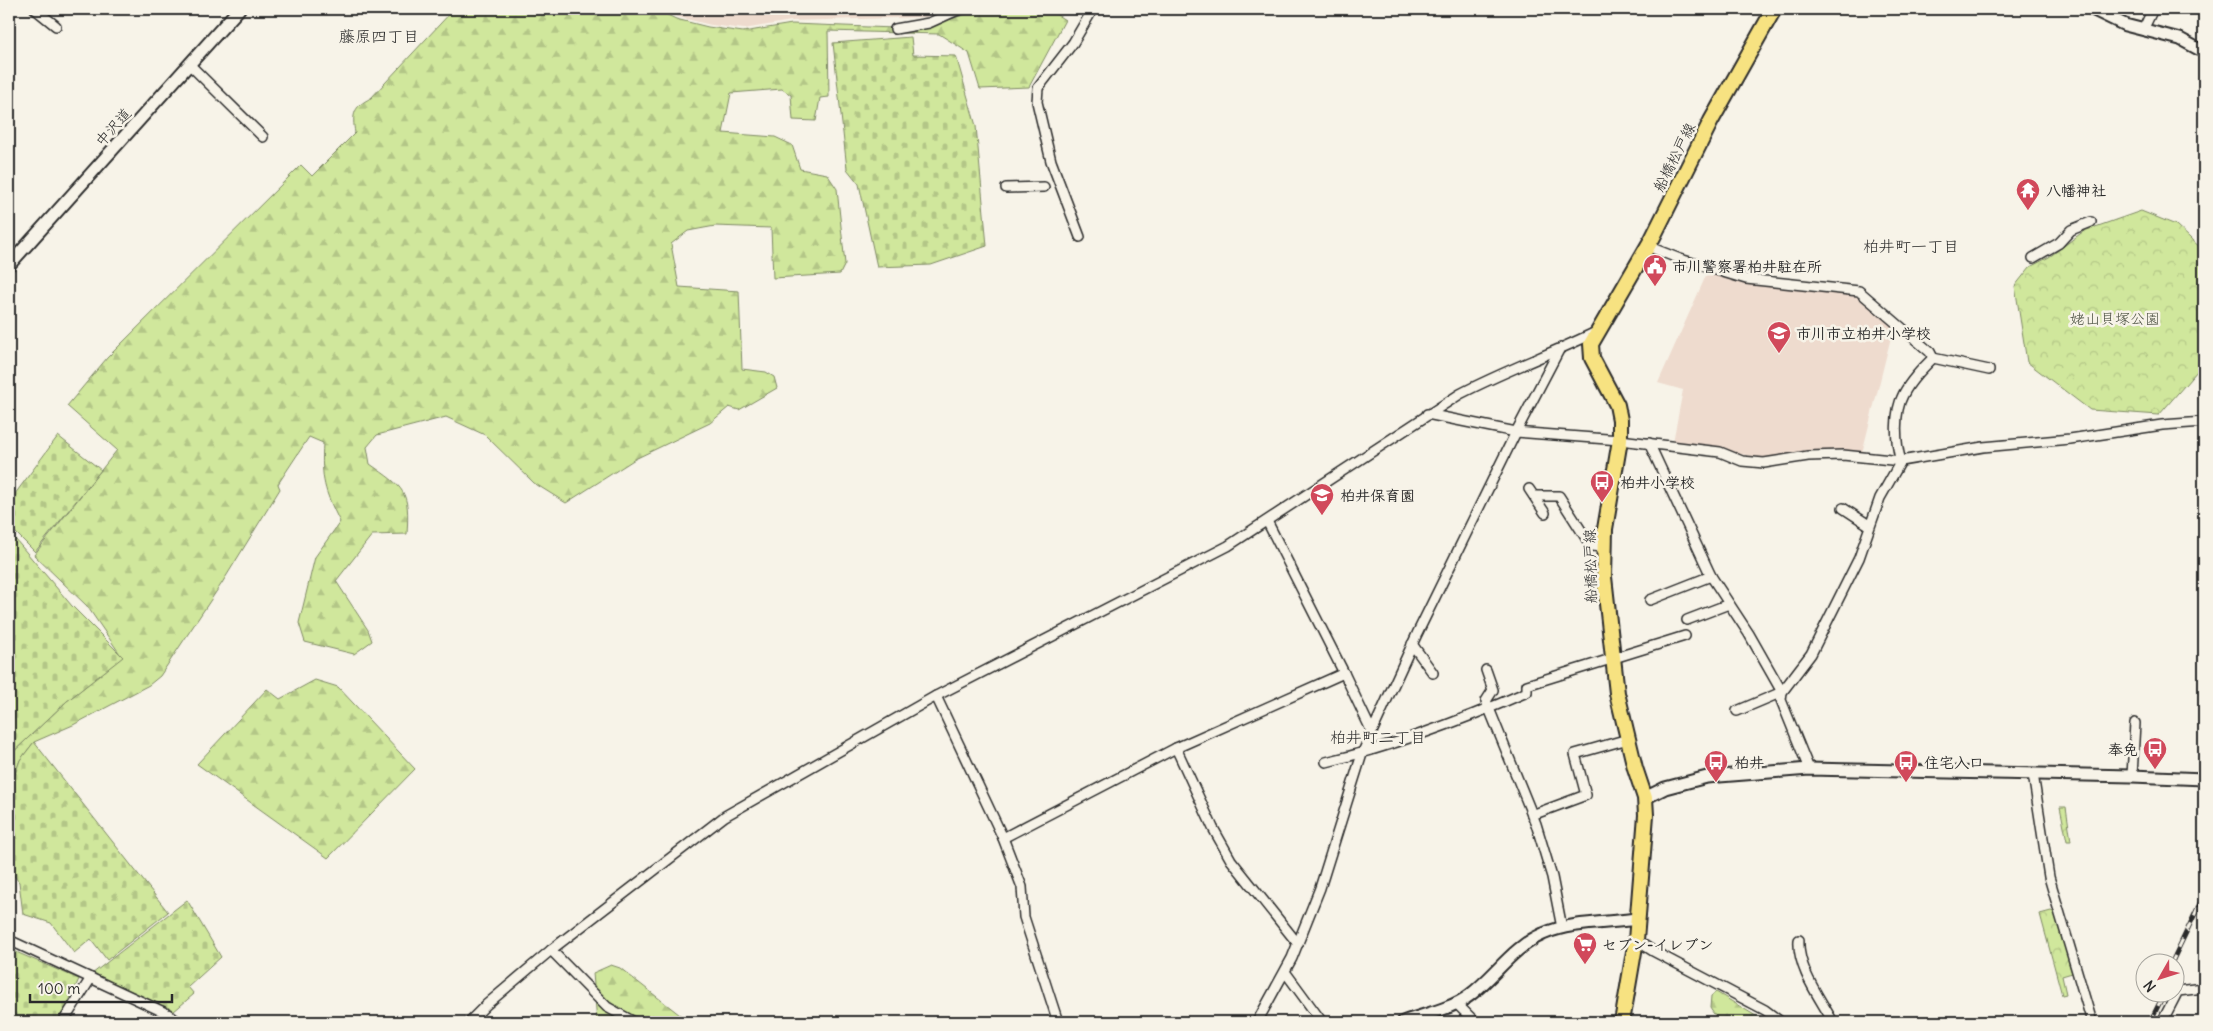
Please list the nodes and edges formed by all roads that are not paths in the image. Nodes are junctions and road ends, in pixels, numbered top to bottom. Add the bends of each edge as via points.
1 (35, 9) edge
2 (239, 9) edge
3 (960, 9) edge
4 (1093, 9) edge
5 (1774, 9) edge
6 (2092, 9) edge
7 (2153, 9) edge
8 (56, 26) dead end
9 (895, 29) dead end
10 (2143, 30) junction
11 (2204, 52) edge
12 (189, 64) junction
13 (263, 137) dead end
14 (1044, 187) dead end
15 (1006, 188) dead end
16 (2091, 222) dead end
17 (1080, 237) dead end
18 (1647, 246) junction
19 (2033, 258) dead end
20 (9, 265) edge
21 (1596, 332) junction
22 (1559, 350) junction
23 (1933, 358) junction
24 (1989, 370) dead end
25 (1428, 414) junction
26 (2204, 422) edge
27 (1516, 432) junction
28 (1620, 440) junction
29 (1649, 443) junction
30 (1901, 461) junction
31 (1843, 508) dead end
32 (1545, 513) dead end
33 (1267, 520) junction
34 (1870, 525) junction
35 (1603, 547) junction
36 (1711, 576) junction
37 (1650, 600) dead end
38 (1729, 604) junction
39 (1687, 620) dead end
40 (1685, 636) dead end
41 (1412, 644) junction
42 (1613, 660) junction
43 (1486, 670) dead end
44 (1344, 673) junction
45 (1434, 673) dead end
46 (1782, 692) junction
47 (936, 696) junction
48 (1489, 709) junction
49 (1736, 711) dead end
50 (2135, 723) dead end
51 (1372, 732) junction
52 (1628, 739) junction
53 (1176, 748) junction
54 (1362, 754) junction
55 (1326, 762) dead end
56 (1809, 769) junction
57 (2032, 774) junction
58 (2132, 776) junction
59 (2204, 779) edge
60 (1645, 798) junction
61 (1532, 815) junction
62 (1003, 838) junction
63 (1637, 919) junction
64 (1562, 928) junction
65 (9, 940) edge
66 (1636, 940) junction
67 (1799, 940) dead end
68 (1298, 944) junction
69 (552, 950) junction
70 (1286, 973) junction
71 (91, 978) junction
72 (2204, 988) edge
73 (1456, 1003) junction
74 (63, 1022) edge
75 (178, 1022) edge
76 (469, 1022) edge
77 (634, 1022) edge
78 (1058, 1022) edge
79 (1257, 1022) edge
80 (1322, 1022) edge
81 (1403, 1022) edge
82 (1474, 1022) edge
83 (1622, 1022) edge
84 (1781, 1022) edge
85 (1833, 1022) edge
86 (2092, 1022) edge
87 (2162, 1022) edge

1 - 8 street
2 - 12 street, 中沢道
3 - 9 street via 929,23
4 - 17 street via 1074,43 1038,88 1037,102 1051,161
5 - 18 main road, 船橋松戸線 via 1720,104
6 - 10 street
7 - 10 street
10 - 11 street via 2180,39
12 - 13 street
12 - 20 street, 中沢道
14 - 15 street
16 - 19 street via 2071,230 2059,243
18 - 21 main road, 船橋松戸線
18 - 23 street via 1746,279 1859,291
21 - 22 street
21 - 28 main road, 船橋松戸線 via 1590,344 1592,358 1617,405
22 - 25 street via 1487,380
22 - 27 street
23 - 24 street
23 - 30 street via 1902,396 1897,450
25 - 27 street
25 - 33 street
26 - 30 street via 1983,447
27 - 28 street
27 - 41 street
28 - 29 street
28 - 35 main road, 船橋松戸線 via 1606,512
29 - 30 street via 1720,452 1742,461 1764,463 1808,456 1843,455
29 - 36 street
30 - 34 street via 1880,498
31 - 34 street
32 - 35 street via 1532,493 1559,496 1591,546
33 - 44 street
33 - 47 street via 1228,546
34 - 46 street via 1859,558 1811,654
35 - 42 main road, 船橋松戸線
36 - 37 street
36 - 38 street
38 - 39 street
38 - 46 street
40 - 42 street
41 - 45 street
41 - 51 street
42 - 48 street via 1527,685 1527,692
42 - 52 main road, 船橋松戸線
43 - 48 street via 1493,690 1486,702
44 - 51 street
44 - 53 street
46 - 49 street
46 - 56 street via 1781,700
47 - 62 street
47 - 69 street via 726,816
48 - 54 street
48 - 61 street
50 - 58 street
51 - 54 street
52 - 60 main road, 船橋松戸線
52 - 61 street via 1575,754 1586,795
53 - 62 street
53 - 68 street via 1231,860
54 - 55 street
54 - 68 street via 1320,888
56 - 57 street
56 - 60 street via 1707,777 1665,788
57 - 58 street
57 - 86 street via 2049,877
58 - 59 street
60 - 63 main road, 船橋松戸線
61 - 64 street via 1552,877
62 - 78 street via 1022,887 1024,917
63 - 64 street
63 - 66 main road, 船橋松戸線
64 - 73 street via 1545,932 1518,948 1470,996
65 - 71 street
66 - 83 main road, 船橋松戸線
66 - 84 street via 1765,1010
67 - 85 street via 1807,974
68 - 70 street
69 - 76 street
69 - 77 street via 606,1006
70 - 79 street
70 - 80 street
71 - 74 street
71 - 75 street via 168,1014
72 - 87 street via 2178,991
73 - 81 street
73 - 82 street

